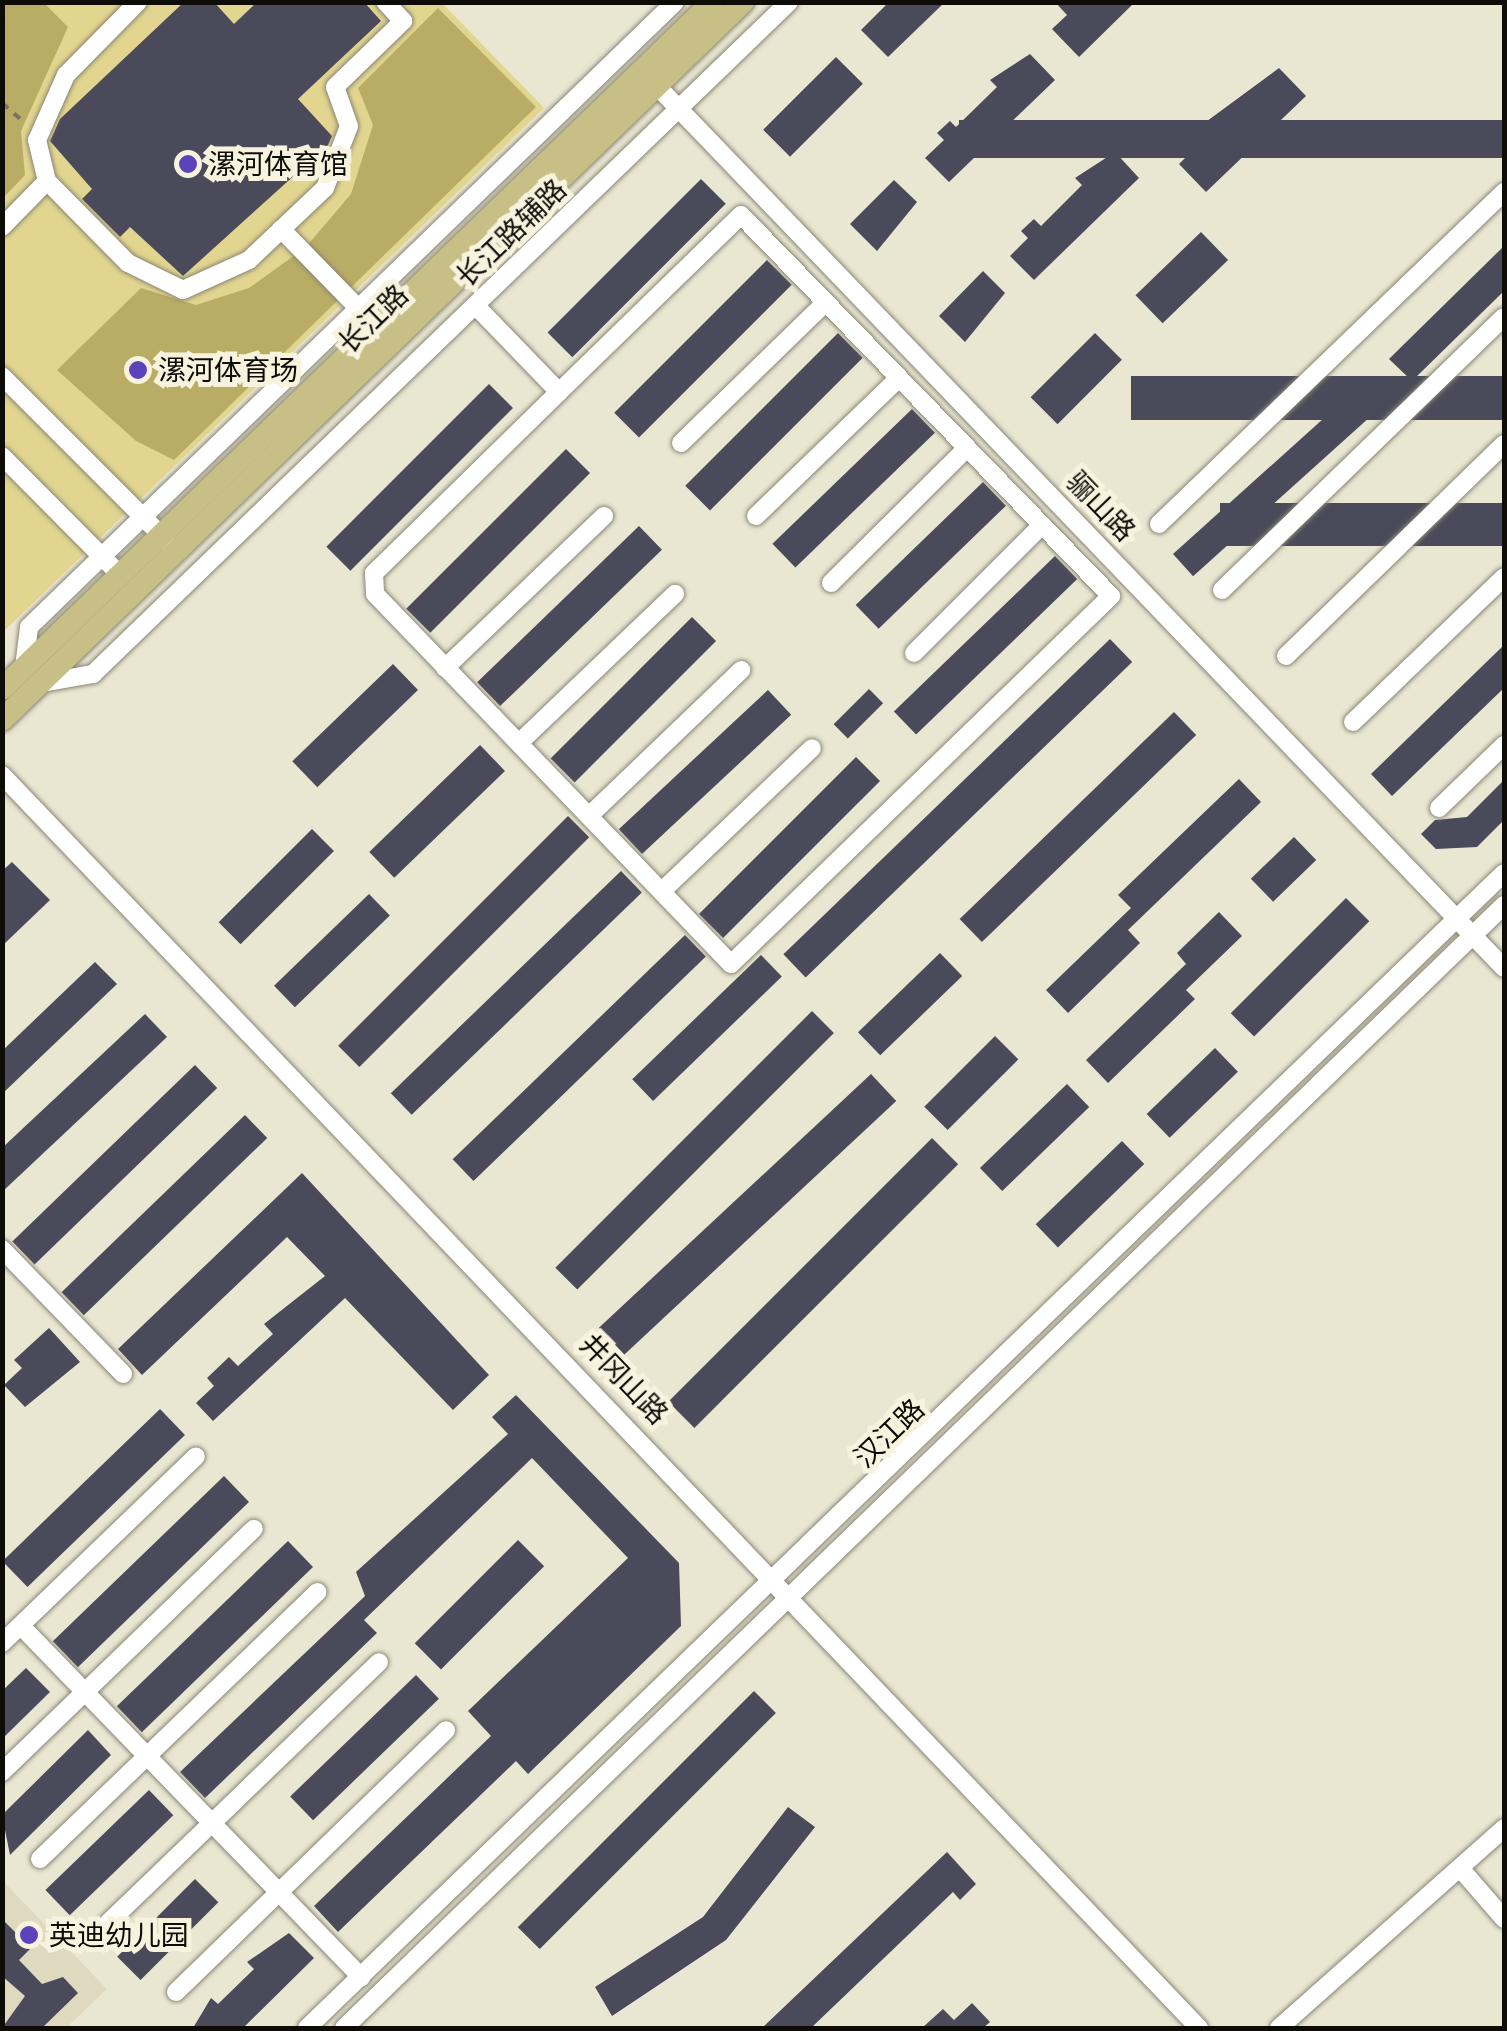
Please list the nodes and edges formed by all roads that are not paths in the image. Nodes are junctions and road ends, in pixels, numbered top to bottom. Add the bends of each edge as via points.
1 (138, 2) edge
2 (385, 2) edge
3 (676, 2) edge
4 (713, 2) edge
5 (742, 2) edge
6 (789, 2) edge
7 (656, 84) junction
8 (681, 107) junction
9 (47, 181) junction
10 (1504, 194) edge
11 (2, 227) edge
12 (282, 229) junction
13 (826, 302) junction
14 (475, 305) junction
15 (358, 308) junction
16 (1504, 317) edge
17 (2, 376) edge
18 (899, 378) junction
19 (559, 392) junction
20 (680, 444) dead end
21 (1504, 444) edge
22 (968, 448) junction
23 (2, 456) edge
24 (143, 516) junction
25 (604, 516) dead end
26 (756, 516) dead end
27 (1160, 524) dead end
28 (1042, 525) junction
29 (169, 543) junction
30 (101, 557) junction
31 (120, 575) junction
32 (1504, 576) edge
33 (831, 584) dead end
34 (1222, 590) dead end
35 (675, 594) dead end
36 (914, 653) dead end
37 (1286, 656) dead end
38 (445, 668) junction
39 (741, 670) dead end
40 (33, 675) junction
41 (2, 689) edge
42 (2, 720) edge
43 (1352, 722) dead end
44 (519, 743) junction
45 (1504, 745) edge
46 (812, 748) dead end
47 (2, 775) edge
48 (1439, 808) dead end
49 (589, 816) junction
50 (1504, 873) edge
51 (662, 891) junction
52 (1504, 904) edge
53 (1458, 918) junction
54 (1473, 934) junction
55 (1504, 968) edge
56 (2, 1248) edge
57 (123, 1374) dead end
58 (196, 1456) dead end
59 (254, 1529) dead end
60 (778, 1579) junction
61 (318, 1592) dead end
62 (792, 1596) junction
63 (21, 1626) junction
64 (2, 1644) edge
65 (379, 1662) dead end
66 (85, 1692) junction
67 (446, 1730) dead end
68 (147, 1756) junction
69 (2, 1772) edge
70 (212, 1823) junction
71 (1504, 1828) edge
72 (40, 1859) dead end
73 (1460, 1868) junction
74 (279, 1892) junction
75 (1504, 1919) edge
76 (108, 1923) dead end
77 (360, 1977) junction
78 (176, 1992) dead end
79 (307, 2028) edge
80 (344, 2028) edge
81 (1199, 2028) edge
82 (1279, 2028) edge

1 - 9 street via 66,76 38,127
2 - 12 street via 403,22 335,87 349,126 346,152 326,188
3 - 15 street, 长江路辅路
4 - 29 main road, 长江路
5 - 7 main road, 长江路
6 - 8 street, 长江路辅路
7 - 8 street, 骊山路
7 - 29 main road, 长江路
8 - 14 street, 长江路辅路
8 - 53 street, 骊山路
9 - 11 street
9 - 12 street via 128,264 170,289 221,276
10 - 27 street
12 - 15 street
13 - 18 street
13 - 19 street via 741,215
13 - 20 street
14 - 19 street
14 - 40 street, 长江路辅路 via 93,674
15 - 24 street, 长江路辅路
16 - 34 street
17 - 24 street
18 - 22 street
18 - 26 street
19 - 38 street via 374,573 375,594
21 - 37 street
22 - 28 street
22 - 33 street
23 - 30 street
24 - 29 street
24 - 30 street, 长江路辅路
25 - 38 street
28 - 36 street
28 - 51 street via 1112,596 731,964
29 - 31 main road, 长江路
29 - 40 main road, 长江路
30 - 31 street
30 - 40 street, 长江路辅路 via 29,627
31 - 40 main road, 长江路
32 - 43 street
35 - 44 street
38 - 44 street
39 - 49 street
40 - 41 main road, 长江路
40 - 42 main road, 长江路
44 - 49 street
45 - 48 street
46 - 51 street
47 - 60 street, 井冈山路
49 - 51 street
50 - 53 street, 汉江路
52 - 54 street, 汉江路
53 - 54 street, 骊山路
53 - 60 street, 汉江路
54 - 55 street, 骊山路
54 - 62 street, 汉江路
56 - 57 street
58 - 63 street
59 - 66 street
60 - 62 street, 井冈山路
60 - 77 street, 汉江路
61 - 68 street
62 - 80 street, 汉江路
62 - 81 street, 井冈山路
63 - 64 street
63 - 66 street
65 - 70 street
66 - 68 street
66 - 69 street
67 - 74 street
68 - 70 street
68 - 72 street
70 - 74 street
70 - 76 street
71 - 73 street
73 - 75 street
73 - 82 street
74 - 77 street
74 - 78 street
77 - 79 street, 汉江路

